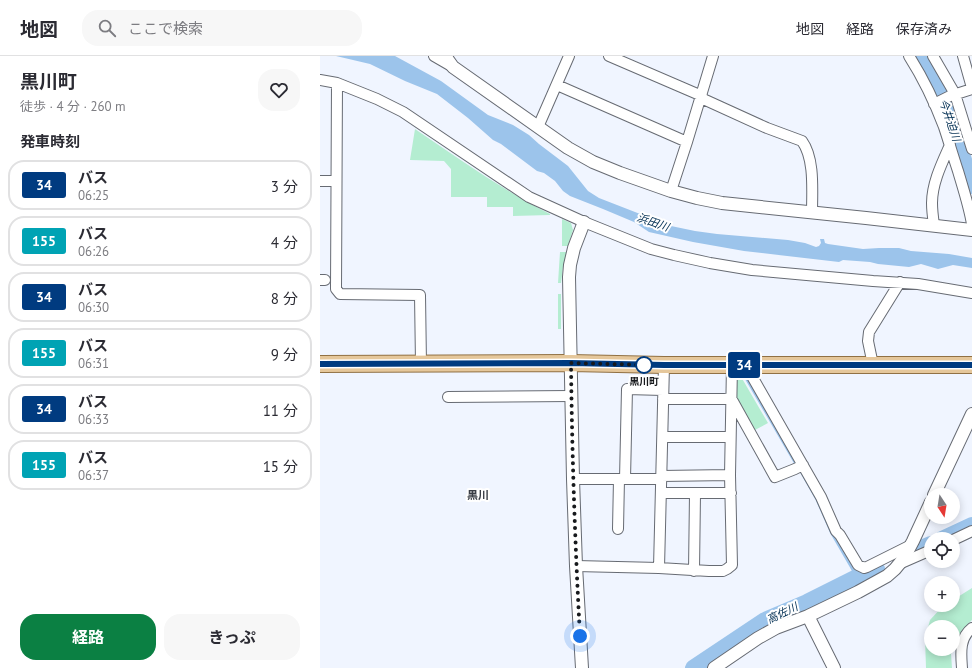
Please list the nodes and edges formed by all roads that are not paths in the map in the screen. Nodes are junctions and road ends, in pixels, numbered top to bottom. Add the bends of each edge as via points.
1 (434, 56) edge
2 (446, 56) edge
3 (569, 56) edge
4 (609, 56) edge
5 (713, 56) edge
6 (909, 56) edge
7 (933, 56) edge
8 (963, 56) edge
9 (453, 67) junction
10 (320, 80) edge
11 (337, 83) junction
12 (557, 85) junction
13 (972, 89) edge
14 (953, 95) junction
15 (701, 97) junction
16 (935, 103) junction
17 (538, 127) junction
18 (687, 142) junction
19 (950, 145) junction
20 (972, 149) edge
21 (320, 181) edge
22 (336, 181) junction
23 (672, 191) junction
24 (812, 213) junction
25 (584, 222) junction
26 (972, 224) edge
27 (934, 226) junction
28 (972, 230) edge
29 (900, 282) junction
30 (972, 293) edge
31 (571, 363) junction
32 (320, 364) edge
33 (421, 364) junction
34 (664, 365) junction
35 (738, 365) junction
36 (873, 365) junction
37 (972, 365) edge
38 (663, 394) junction
39 (571, 396) junction
40 (448, 397) dead end
41 (731, 398) junction
42 (972, 414) edge
43 (663, 437) junction
44 (730, 437) junction
45 (799, 466) junction
46 (730, 475) junction
47 (661, 478) junction
48 (572, 479) junction
49 (622, 479) junction
50 (937, 488) edge
51 (661, 493) junction
52 (731, 493) junction
53 (695, 494) junction
54 (924, 517) edge
55 (618, 529) dead end
56 (972, 531) edge
57 (960, 537) edge
58 (911, 545) junction
59 (924, 553) edge
60 (899, 564) junction
61 (576, 566) junction
62 (659, 568) junction
63 (694, 571) junction
64 (808, 616) junction
65 (972, 628) edge
66 (582, 668) edge
67 (714, 668) edge
68 (834, 668) edge
69 (962, 668) edge

1 - 9 street
2 - 9 street
3 - 12 street
4 - 15 street
5 - 15 street
6 - 16 street
7 - 14 street
8 - 13 street
9 - 17 street
10 - 11 street
11 - 22 street
11 - 25 street via 377,98 403,112 529,197
12 - 17 street
12 - 18 street
13 - 14 street
14 - 16 street
14 - 20 street
15 - 18 street
15 - 24 street via 767,128 802,141 810,159
16 - 19 street
17 - 23 street via 593,162
18 - 23 street
19 - 26 street
19 - 27 street via 936,179 932,203
21 - 22 street
22 - 33 street via 336,289 340,294 420,295
23 - 24 street via 722,203
24 - 27 street
25 - 29 street via 651,249 710,263 752,270
25 - 31 street via 570,265
27 - 28 street
29 - 30 street
29 - 36 street via 869,332 868,341
31 - 33 main road
31 - 34 main road
31 - 39 street
32 - 33 main road
34 - 35 main road
34 - 38 street
35 - 36 main road
35 - 41 street
35 - 45 street
36 - 37 main road
38 - 41 street
38 - 43 street
38 - 49 street via 627,389
39 - 40 street
39 - 48 street
41 - 44 street
41 - 45 street via 775,477
42 - 50 street
43 - 44 street
43 - 47 street
44 - 46 street
45 - 58 street via 821,497 836,531 858,565 868,567
46 - 47 street
46 - 52 street
47 - 49 street
47 - 51 street
48 - 49 street
48 - 61 street
49 - 55 street
51 - 53 street
51 - 62 street
52 - 53 street
52 - 63 street via 732,565 723,571
53 - 63 street
54 - 58 street
56 - 57 street
58 - 60 street
59 - 60 street
60 - 64 street via 887,576
61 - 62 street
61 - 66 street
62 - 63 street
64 - 67 street via 776,628
64 - 68 street
65 - 69 street via 962,645

